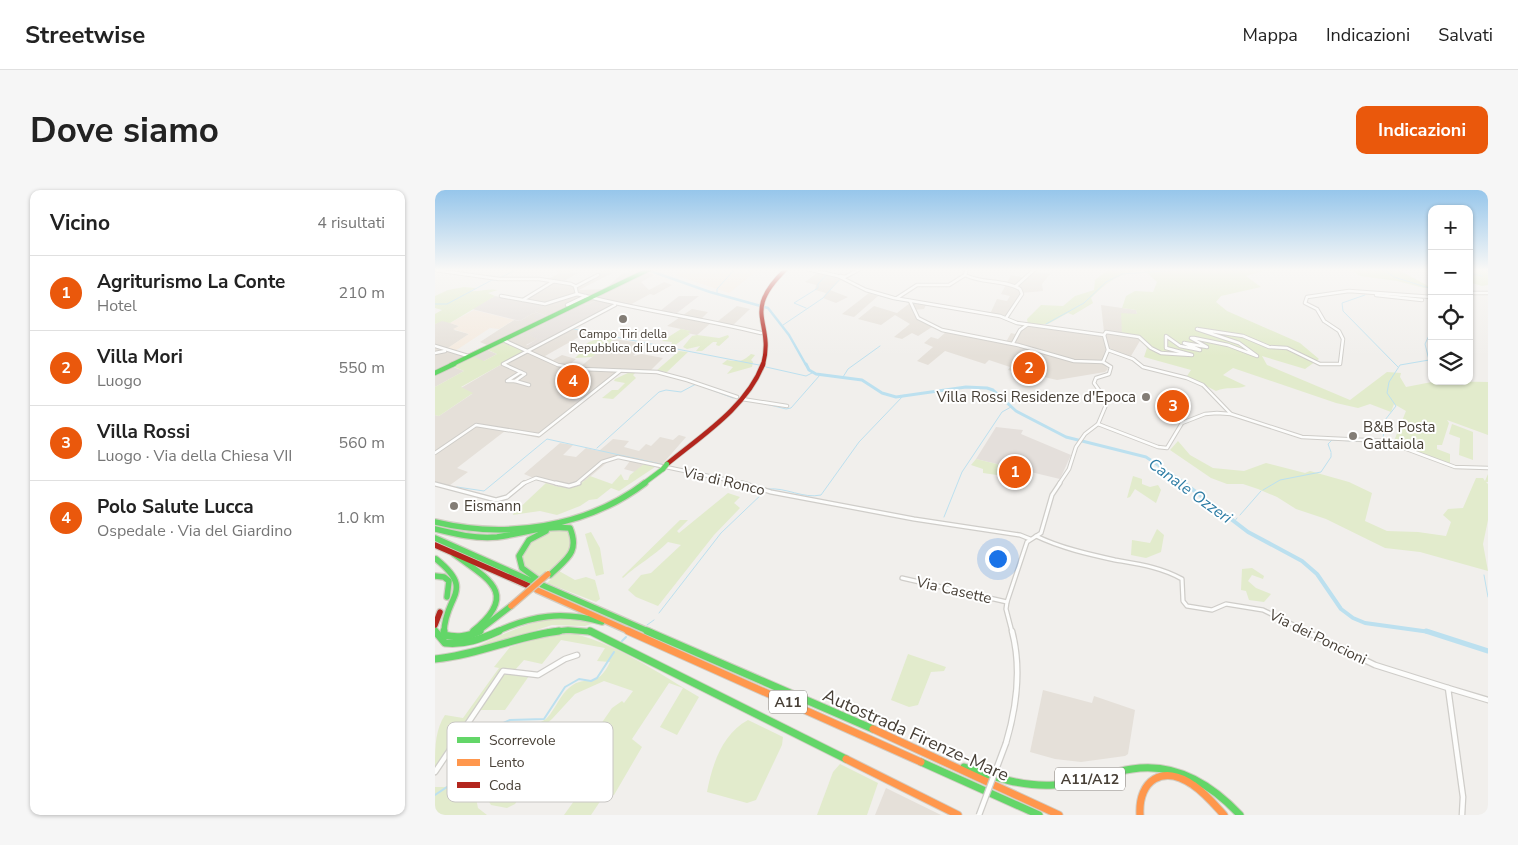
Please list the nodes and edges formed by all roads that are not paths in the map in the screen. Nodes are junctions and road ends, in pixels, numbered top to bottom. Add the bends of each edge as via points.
1 (513, 298) edge
2 (526, 298) edge
3 (564, 298) edge
4 (583, 298) edge
5 (584, 298) edge
6 (596, 298) edge
7 (762, 298) edge
8 (894, 298) edge
9 (1019, 298) edge
10 (1309, 298) edge
11 (1414, 298) edge
12 (523, 300) junction
13 (1422, 300) dead end
14 (910, 302) junction
15 (616, 304) junction
16 (567, 305) dead end
17 (1006, 318) junction
18 (1028, 325) junction
19 (761, 333) dead end
20 (1104, 335) junction
21 (502, 339) junction
22 (1013, 343) junction
23 (435, 346) edge
24 (448, 350) junction
25 (529, 350) junction
26 (1108, 350) junction
27 (435, 353) edge
28 (468, 356) junction
29 (1103, 362) junction
30 (620, 370) junction
31 (521, 372) junction
32 (435, 373) edge
33 (515, 381) junction
34 (529, 385) dead end
35 (737, 397) dead end
36 (742, 399) dead end
37 (787, 406) dead end
38 (1231, 414) junction
39 (1098, 424) junction
40 (435, 453) edge
41 (1488, 468) edge
42 (435, 484) edge
43 (435, 522) edge
44 (435, 528) edge
45 (573, 532) junction
46 (1036, 536) junction
47 (435, 538) edge
48 (1030, 539) junction
49 (435, 545) edge
50 (454, 554) junction
51 (436, 559) dead end
52 (435, 576) edge
53 (901, 578) dead end
54 (543, 584) dead end
55 (529, 586) dead end
56 (537, 590) dead end
57 (1007, 602) junction
58 (513, 607) junction
59 (435, 625) edge
60 (435, 631) edge
61 (447, 636) junction
62 (639, 636) junction
63 (440, 638) junction
64 (577, 654) dead end
65 (435, 658) edge
66 (1449, 688) junction
67 (1488, 700) edge
68 (469, 722) edge
69 (447, 754) edge
70 (929, 754) junction
71 (435, 772) edge
72 (958, 815) edge
73 (979, 815) edge
74 (1039, 815) edge
75 (1059, 815) edge
76 (1140, 815) edge
77 (1224, 815) edge
78 (1240, 815) edge
79 (1462, 815) edge

1 - 12 street
2 - 12 street
3 - 12 street via 545,304
4 - 16 street
5 - 21 main road
6 - 15 street
7 - 43 main road, bridge via 765,355 757,379 641,487 613,503 561,521 490,532 462,530
8 - 14 street
9 - 17 street
10 - 20 street via 1304,301 1318,309 1324,321 1341,333 1340,364 1320,364 1287,348 1269,347 1243,336 1197,328 1239,343 1257,356 1228,345 1194,338 1191,338 1207,347 1184,343 1200,350 1195,350 1176,345 1166,336 1166,348 1192,355 1170,354 1155,351 1139,338 1106,332
11 - 13 street
14 - 17 street
14 - 22 street via 916,316 936,328
15 - 19 street
15 - 25 street
17 - 18 street
18 - 20 street
18 - 22 street via 1020,330
20 - 26 street
21 - 25 street
21 - 28 main road
22 - 29 street via 1074,360
23 - 24 street
24 - 27 street
24 - 28 street
25 - 30 street via 565,367
25 - 31 street via 503,364
26 - 29 street
26 - 38 street via 1133,359 1143,367 1203,385
28 - 32 main road
29 - 39 street via 1111,367 1109,374 1094,381 1107,403
30 - 35 street via 667,374
30 - 40 street via 539,435 476,425
31 - 33 street via 525,374
31 - 33 street via 507,381
33 - 34 street
36 - 37 street
38 - 39 street via 1205,414 1183,423 1167,448
38 - 41 street via 1309,438 1385,441 1455,467
39 - 46 street via 1083,436 1076,447 1066,474 1052,495 1044,528
42 - 48 street, Via di Ronco via 496,500 505,499 535,478 563,486 577,484 602,462 614,457 771,492
44 - 45 main road via 483,538 560,526
45 - 47 main road via 548,530 523,546 520,564 536,580
45 - 58 main road, bridge via 576,545 569,555
46 - 48 street
46 - 66 street, Via dei Poncioni via 1083,552 1141,563 1170,573 1181,579 1183,601 1187,606 1212,610 1226,604 1263,610 1375,665
48 - 57 street via 1025,545
49 - 50 main road
50 - 55 main road
50 - 61 main road via 494,586 499,595 499,605 491,618 478,628 463,635
51 - 61 main road via 451,568 456,576 440,623 441,632
52 - 59 main road via 446,578 450,584
53 - 57 street, Via Casette
54 - 70 main road, Autostrada Firenze-Mare / A11
56 - 62 main road, Autostrada Firenze-Mare / A11
57 - 73 street, bridge via 1016,652 1017,702 1013,722
58 - 61 main road via 481,631 465,637
58 - 63 main road via 494,626 477,636 455,641
60 - 63 main road
62 - 63 main road via 589,617 561,614 525,620 462,645 448,644
62 - 74 main road, Autostrada Firenze-Mare / A11
64 - 68 street via 538,674 503,671
65 - 72 main road via 452,659 476,654 547,630 588,630
66 - 67 street
66 - 79 street via 1463,797
69 - 71 street
70 - 75 main road, Autostrada Firenze-Mare / A11
70 - 78 main road, A11/A12 via 988,776 1035,785 1064,784 1135,768 1168,768 1189,774 1212,787
76 - 77 main road via 1140,799 1145,787 1158,777 1169,776 1197,787

